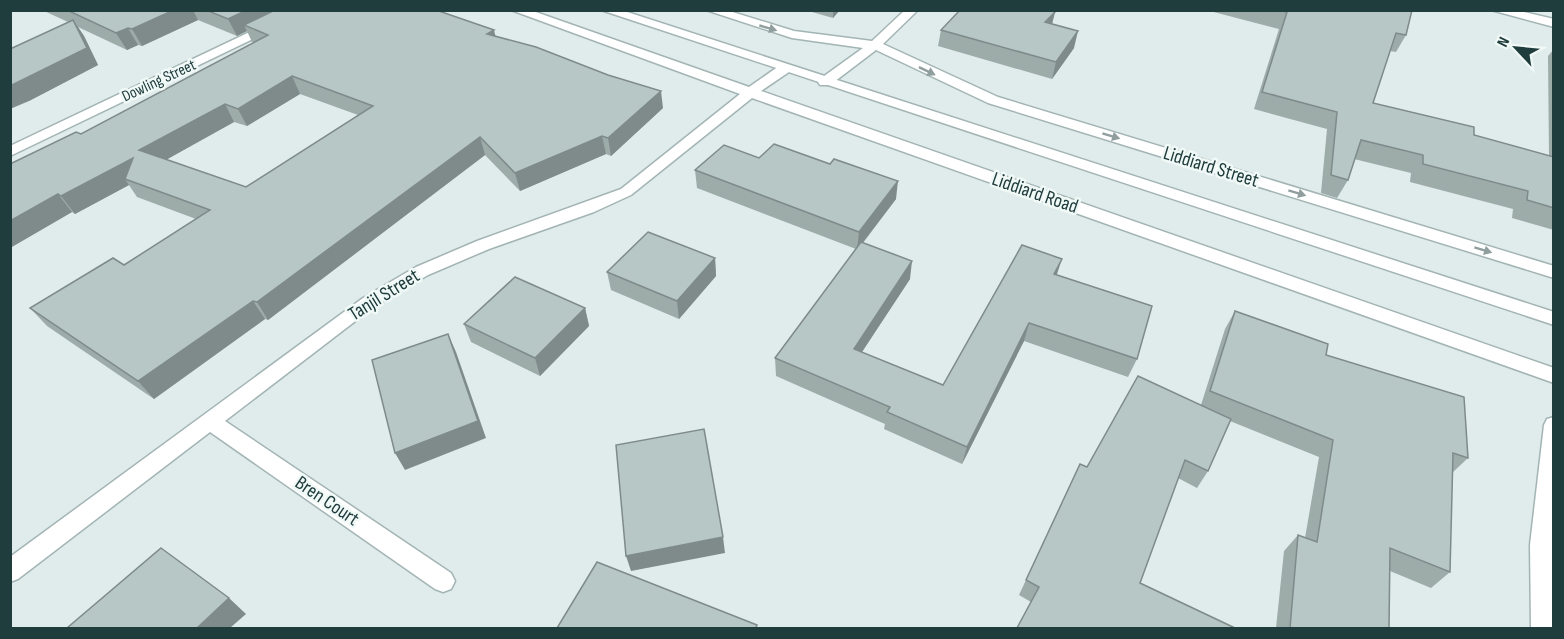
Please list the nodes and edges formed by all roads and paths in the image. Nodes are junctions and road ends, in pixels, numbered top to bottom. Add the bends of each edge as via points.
1 (308, 10) edge
2 (517, 10) edge
3 (607, 10) edge
4 (712, 10) edge
5 (912, 10) edge
6 (1497, 10) edge
7 (1554, 23) edge
8 (875, 45) junction
9 (784, 69) junction
10 (825, 82) junction
11 (749, 93) junction
12 (10, 152) edge
13 (1554, 272) edge
14 (1554, 319) edge
15 (1554, 376) edge
16 (210, 421) junction
17 (1554, 425) edge
18 (10, 571) edge
19 (443, 581) dead end
20 (1543, 628) edge

1 - 12 street, Dowling Street
2 - 11 street, Liddiard Road
3 - 9 street, Liddiard Road
4 -> 8 street via 792,34
5 - 8 street
6 - 7 street
8 - 10 street
8 -> 13 street, Liddiard Street via 993,100
9 - 10 street, Liddiard Road
9 - 11 street, Tanjil Street
10 - 14 street, Liddiard Road
11 - 15 street, Liddiard Road
11 - 16 street, Tanjil Street via 626,192 422,271 369,302
16 - 18 street, Tanjil Street
16 - 19 street, Bren Court
17 - 20 street via 1541,545

